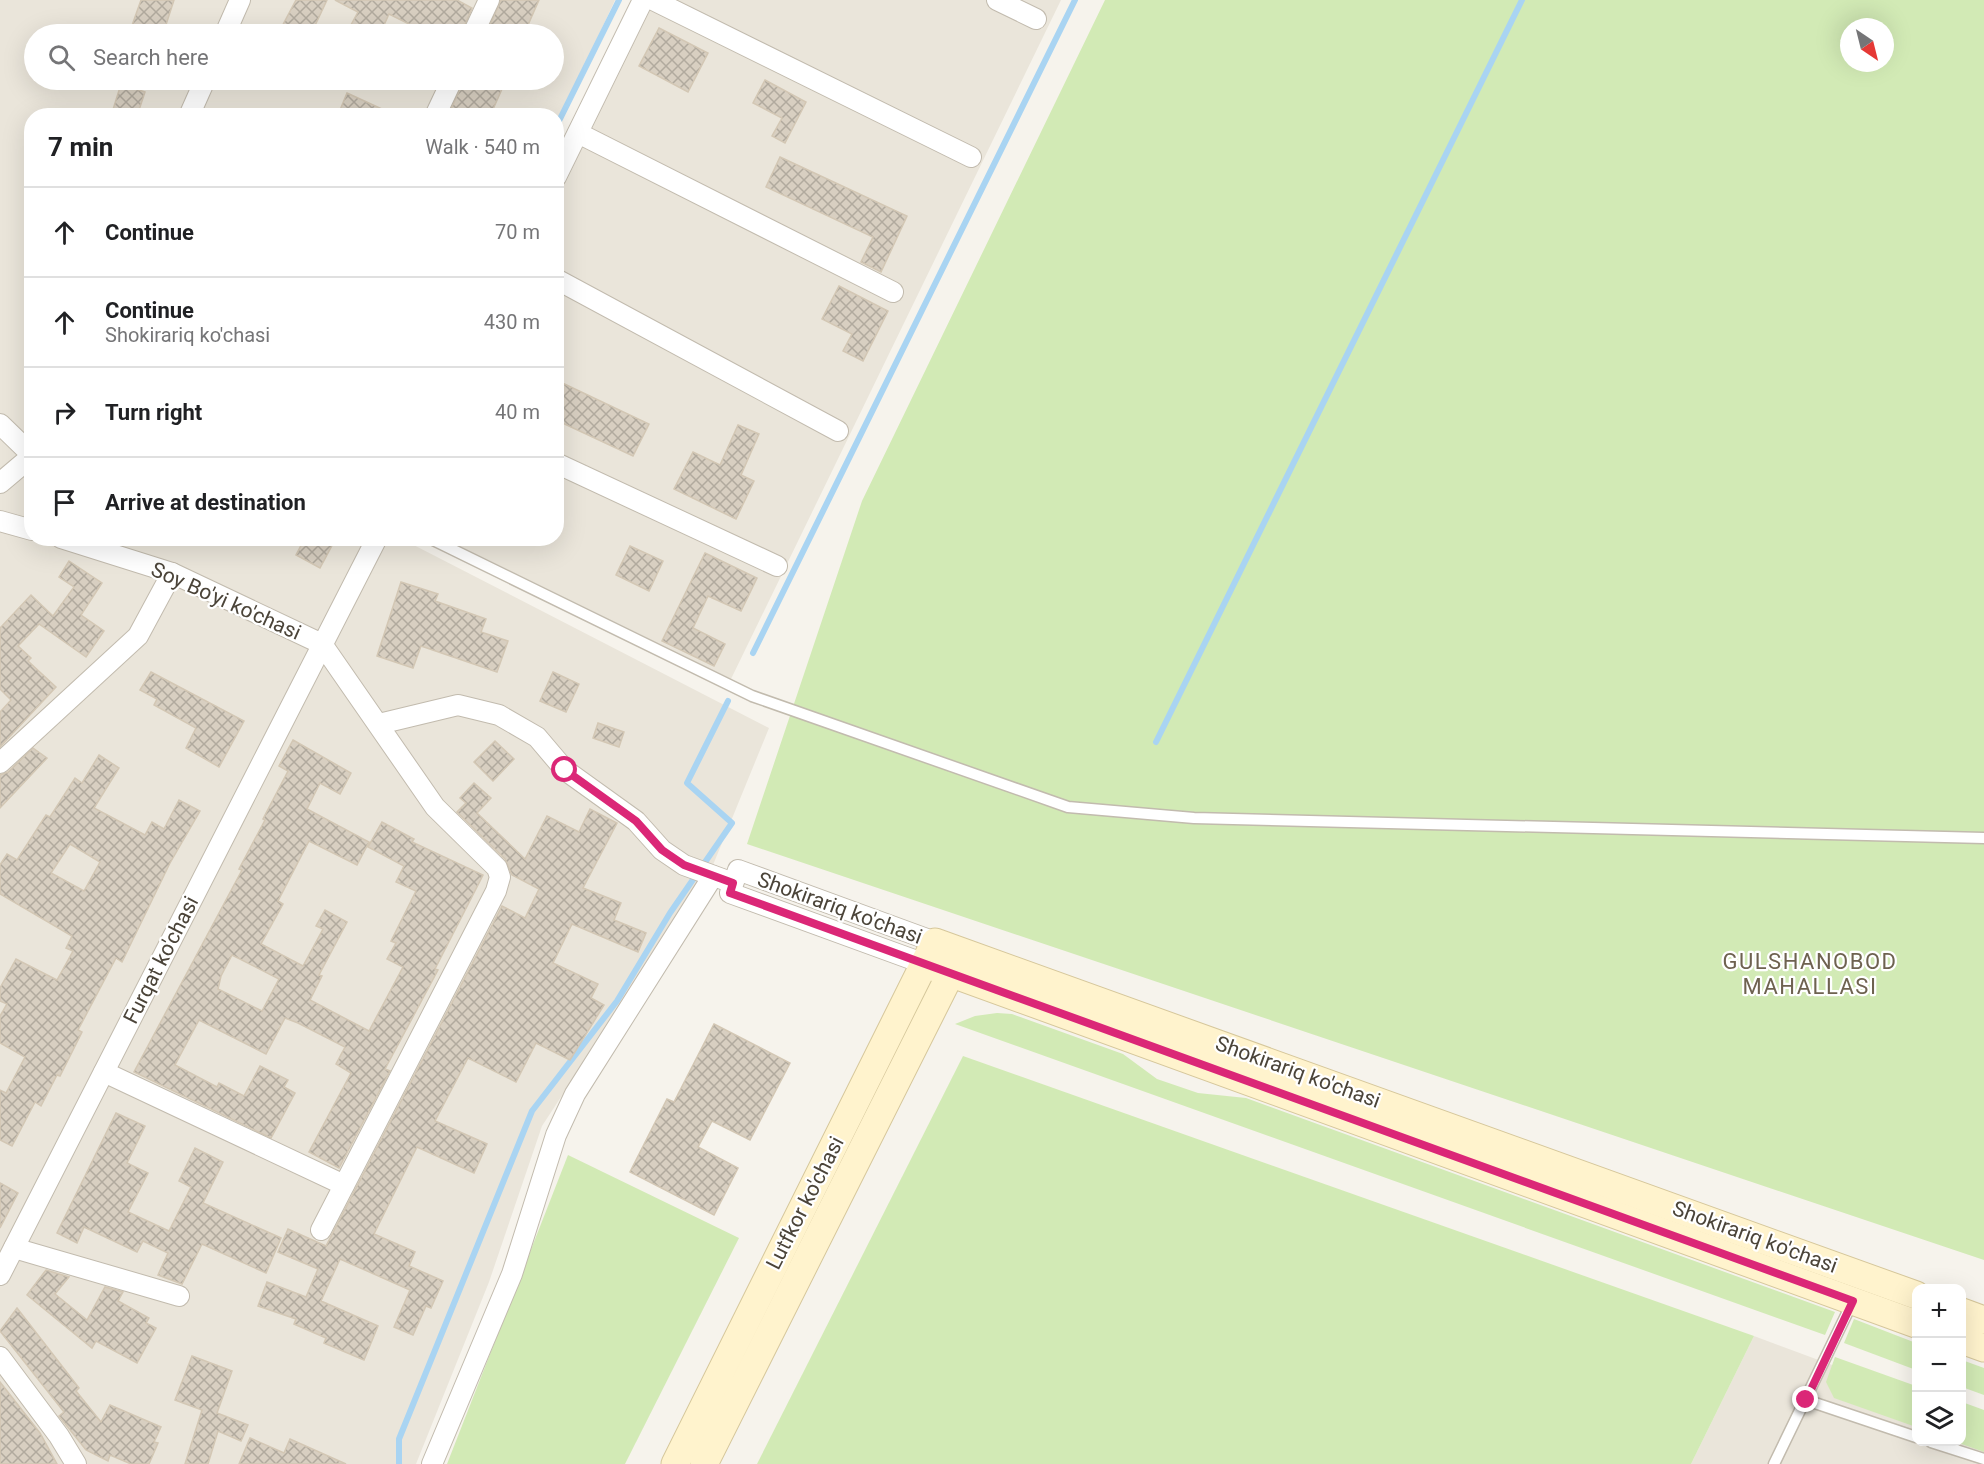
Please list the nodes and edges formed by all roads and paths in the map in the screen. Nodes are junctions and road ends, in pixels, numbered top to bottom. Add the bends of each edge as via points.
1 (240, 0) edge
2 (489, 0) edge
3 (644, 0) edge
4 (653, 0) edge
5 (997, 0) edge
6 (1036, 19) dead end
7 (229, 24) edge
8 (478, 24) edge
9 (201, 90) edge
10 (447, 90) edge
11 (193, 108) edge
12 (439, 108) edge
13 (578, 133) junction
14 (971, 157) dead end
15 (564, 161) edge
16 (564, 283) edge
17 (893, 292) dead end
18 (0, 424) edge
19 (838, 431) dead end
20 (24, 447) edge
21 (24, 462) edge
22 (564, 467) edge
23 (0, 483) edge
24 (0, 521) edge
25 (24, 528) edge
26 (86, 546) edge
27 (373, 546) edge
28 (445, 546) edge
29 (777, 566) dead end
30 (172, 573) junction
31 (322, 644) junction
32 (379, 724) junction
33 (0, 763) edge
34 (1984, 838) edge
35 (713, 876) junction
36 (930, 953) junction
37 (957, 962) junction
38 (104, 1072) junction
39 (344, 1185) junction
40 (321, 1230) dead end
41 (14, 1248) junction
42 (0, 1275) edge
43 (1858, 1289) junction
44 (1912, 1294) edge
45 (179, 1296) dead end
46 (1966, 1313) edge
47 (1984, 1320) edge
48 (1912, 1321) edge
49 (1966, 1341) edge
50 (1984, 1348) edge
51 (0, 1357) edge
52 (1806, 1400) junction
53 (1912, 1435) edge
54 (1943, 1446) edge
55 (1984, 1459) edge
56 (76, 1464) edge
57 (432, 1464) edge
58 (675, 1464) edge
59 (704, 1464) edge
60 (1774, 1464) edge

1 - 7 street
2 - 8 street
3 - 13 street
4 - 14 street
5 - 6 street
9 - 11 street
10 - 12 street
13 - 15 street
13 - 17 street
16 - 19 street
18 - 20 street
21 - 23 street
22 - 29 street
24 - 25 street
26 - 30 street, Soy Bo'yi ko'chasi
27 - 31 street, Furqat ko'chasi
28 - 34 lane via 752,696 1068,807 1194,818
30 - 31 street, Soy Bo'yi ko'chasi
30 - 33 street via 138,636
31 - 32 street
31 - 38 street, Furqat ko'chasi
32 - 35 street via 458,705 500,714 537,737 565,770 636,821 662,850 684,865
32 - 39 street via 435,807 490,861 500,877
35 - 36 street, Shokirariq ko'chasi via 733,883 738,870
35 - 57 street via 575,1094 556,1135 512,1274
36 - 37 main road, Shokirariq ko'chasi
36 - 58 main road, Lutfkor ko'chasi
37 - 43 main road, Shokirariq ko'chasi
37 - 59 main road, Lutfkor ko'chasi
38 - 39 street
38 - 41 street, Furqat ko'chasi
39 - 40 street
41 - 42 street, Furqat ko'chasi
41 - 45 street
43 - 44 main road, Shokirariq ko'chasi
43 - 48 main road, Shokirariq ko'chasi
43 - 52 lane
46 - 47 main road
49 - 50 main road
51 - 56 street
52 - 53 lane
52 - 60 lane
54 - 55 lane

